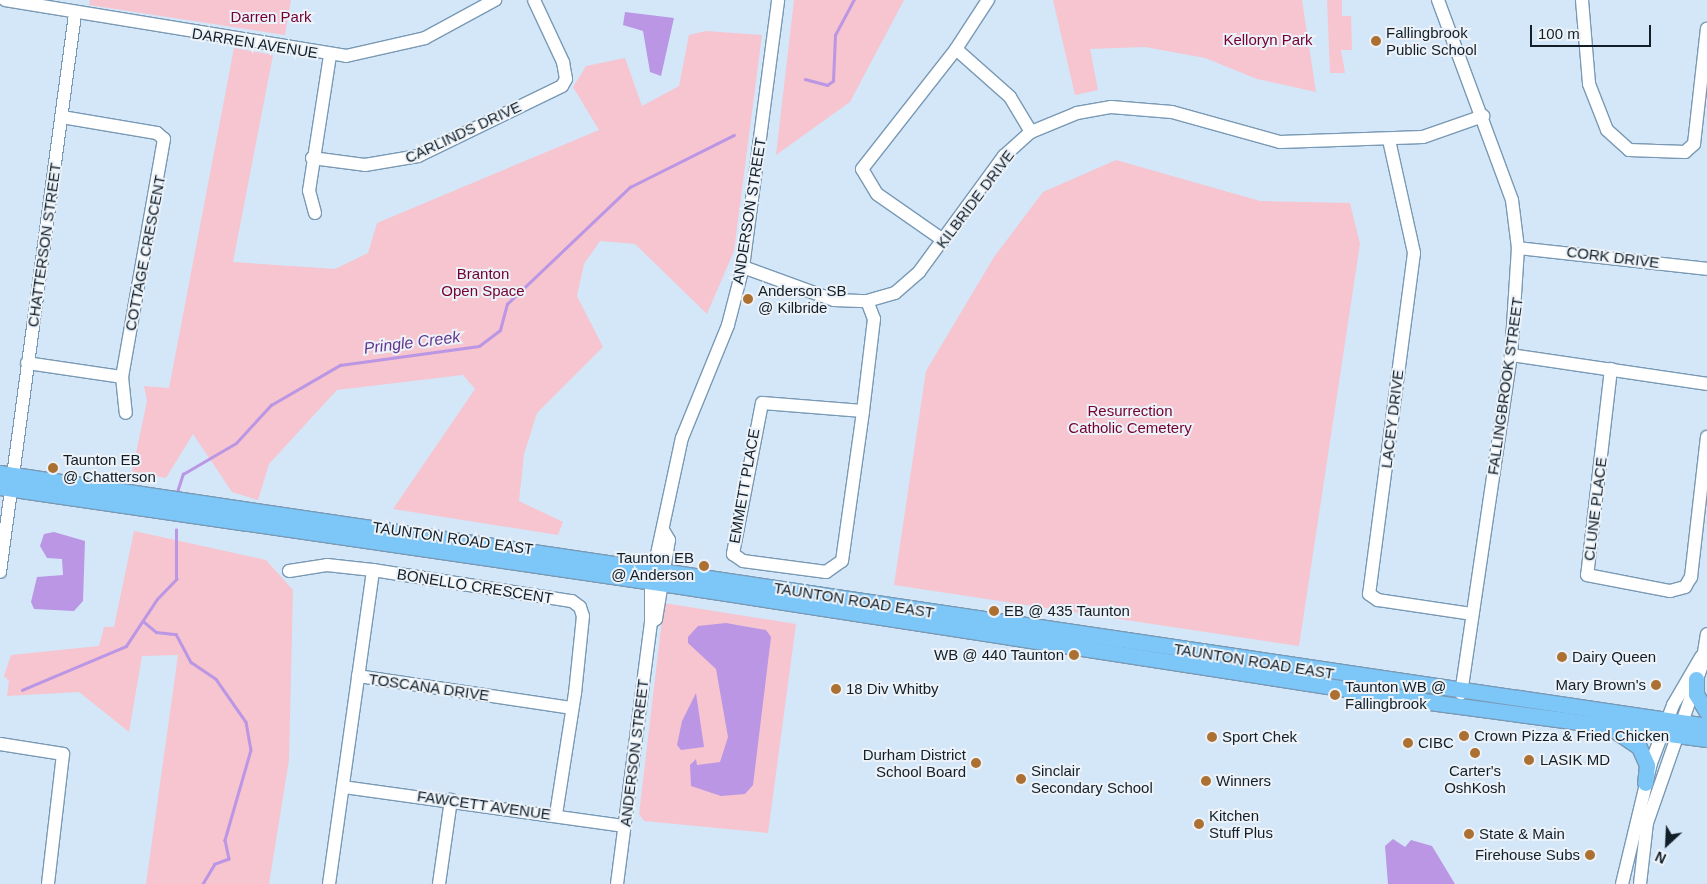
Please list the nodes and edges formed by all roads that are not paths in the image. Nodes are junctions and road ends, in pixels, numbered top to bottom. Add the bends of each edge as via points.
1 (3, 0) edge
2 (495, 0) edge
3 (534, 0) edge
4 (778, 0) edge
5 (988, 0) edge
6 (1438, 0) edge
7 (1582, 0) edge
8 (74, 14) junction
9 (1707, 29) edge
10 (956, 49) junction
11 (330, 55) junction
12 (1484, 116) junction
13 (62, 117) junction
14 (1031, 132) junction
15 (1388, 140) junction
16 (312, 158) junction
17 (315, 213) dead end
18 (943, 240) junction
19 (1518, 248) junction
20 (743, 267) junction
21 (1707, 270) edge
22 (867, 301) junction
23 (1511, 354) junction
24 (27, 363) junction
25 (1611, 369) junction
26 (122, 377) junction
27 (1707, 384) edge
28 (863, 411) junction
29 (126, 414) dead end
30 (1707, 436) edge
31 (5, 481) edge
32 (321, 527) junction
33 (390, 529) junction
34 (389, 545) junction
35 (0, 568) edge
36 (373, 570) junction
37 (289, 571) dead end
38 (0, 572) edge
39 (658, 575) junction
40 (1472, 614) junction
41 (1707, 634) edge
42 (1701, 657) junction
43 (358, 676) junction
44 (1696, 680) junction
45 (1461, 693) junction
46 (572, 708) junction
47 (1707, 712) edge
48 (1707, 726) edge
49 (1671, 727) junction
50 (1608, 728) junction
51 (1707, 739) edge
52 (0, 744) edge
53 (1645, 783) junction
54 (342, 787) junction
55 (451, 800) junction
56 (556, 815) junction
57 (624, 826) junction
58 (48, 884) edge
59 (329, 884) edge
60 (439, 884) edge
61 (617, 884) edge
62 (1622, 884) edge
63 (1640, 884) edge

1 - 8 street, DARREN AVENUE
2 - 11 street, DARREN AVENUE via 404,45
3 - 16 street, CARLINDS DRIVE via 563,62 566,79 562,86 418,156 365,165
4 - 20 street, ANDERSON STREET
5 - 10 street
6 - 12 street, FALLINGBROOK STREET
7 - 9 street via 1589,84 1607,130 1629,150 1684,152 1694,144
8 - 11 street, DARREN AVENUE
8 - 13 street, CHATTERSON STREET
10 - 14 street via 1010,97
10 - 18 street via 862,169 877,194
11 - 16 street
12 - 15 street, KILBRIDE DRIVE via 1423,137
12 - 19 street, FALLINGBROOK STREET via 1512,200
13 - 24 street, CHATTERSON STREET
13 - 26 street, COTTAGE CRESCENT via 157,133 164,139
14 - 15 street, KILBRIDE DRIVE via 1077,113 1127,107 1172,112 1280,142
14 - 18 street, KILBRIDE DRIVE via 1004,156
15 - 40 street, LACEY DRIVE via 1414,253 1369,594 1378,600
16 - 17 street via 309,190
18 - 22 street, KILBRIDE DRIVE via 919,272 896,292
19 - 21 street, CORK DRIVE
19 - 23 street, FALLINGBROOK STREET
20 - 22 street, KILBRIDE DRIVE via 826,298
20 - 39 street, ANDERSON STREET via 728,325 682,438 663,530 669,540
22 - 28 street, EMMETT PLACE via 874,319
23 - 25 street
23 - 40 street, FALLINGBROOK STREET
24 - 26 street
24 - 31 street, CHATTERSON STREET
25 - 27 street
25 - 30 street, CLUNE PLACE via 1587,575 1670,591 1685,587 1691,577
26 - 29 street
28 - 28 street, EMMETT PLACE via 842,561 837,568 826,572 743,561 733,554 762,403
31 - 32 main road, TAUNTON ROAD EAST
31 - 35 street, CHATTERSON STREET
32 - 33 main road, TAUNTON ROAD EAST
32 - 34 main road, TAUNTON ROAD EAST
33 - 34 main road
33 - 39 main road, TAUNTON ROAD EAST
34 - 39 main road, TAUNTON ROAD EAST
35 - 38 street, CHATTERSON STREET
36 - 37 street, BONELLO CRESCENT via 327,565
36 - 43 street
36 - 46 street, BONELLO CRESCENT via 572,601 583,616
39 - 45 main road, TAUNTON ROAD EAST
39 - 50 main road, TAUNTON ROAD EAST
39 - 57 street, ANDERSON STREET via 656,619 650,622
40 - 45 street, FALLINGBROOK STREET
41 - 42 street
42 - 44 street
42 - 49 street
43 - 46 street, TOSCANA DRIVE
43 - 54 street, TOSCANA DRIVE
44 - 47 main road via 1698,700
44 - 49 street
45 - 49 main road, TAUNTON ROAD EAST
46 - 56 street
48 - 49 main road, TAUNTON ROAD EAST
49 - 50 main road, TAUNTON ROAD EAST
49 - 51 main road, TAUNTON ROAD EAST
49 - 53 street
49 - 63 street via 1647,823
50 - 53 main road via 1633,738 1647,765
52 - 58 street via 63,754
53 - 62 street
54 - 55 street, FAWCETT AVENUE
54 - 59 street, TOSCANA DRIVE
55 - 56 street, FAWCETT AVENUE
55 - 60 street
56 - 57 street, FAWCETT AVENUE
57 - 61 street, ANDERSON STREET

